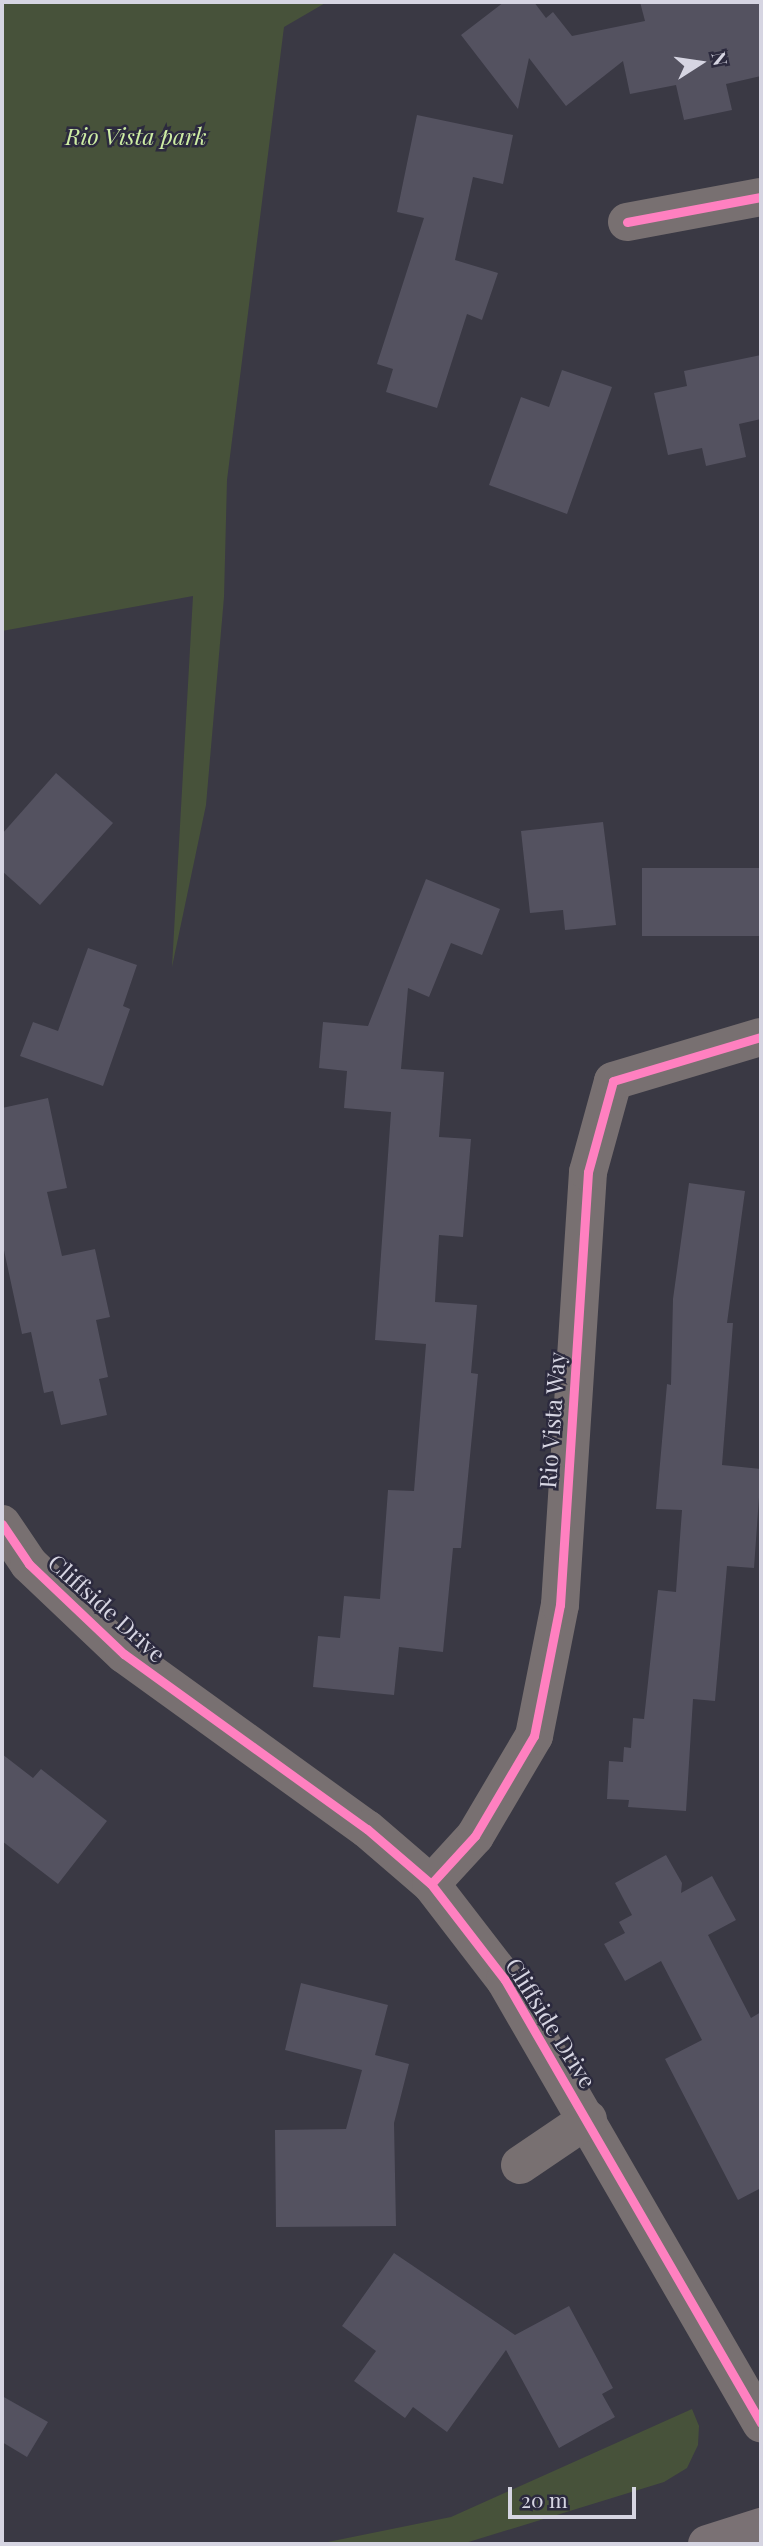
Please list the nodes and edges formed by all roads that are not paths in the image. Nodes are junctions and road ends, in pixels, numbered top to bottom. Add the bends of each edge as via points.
1 (761, 197) edge
2 (627, 222) dead end
3 (761, 1037) edge
4 (2, 1524) edge
5 (431, 1884) junction
6 (588, 2119) junction
7 (520, 2165) dead end
8 (761, 2423) edge
9 (761, 2527) edge
10 (707, 2544) edge

1 - 2 street
3 - 5 street, Rio Vista Way via 613,1081 587,1171 559,1605 534,1736 475,1836
4 - 5 street, Cliffside Drive via 29,1564 124,1654 368,1829
5 - 6 street, Cliffside Drive via 505,1980
6 - 7 street
6 - 8 street, Cliffside Drive
9 - 10 main road

